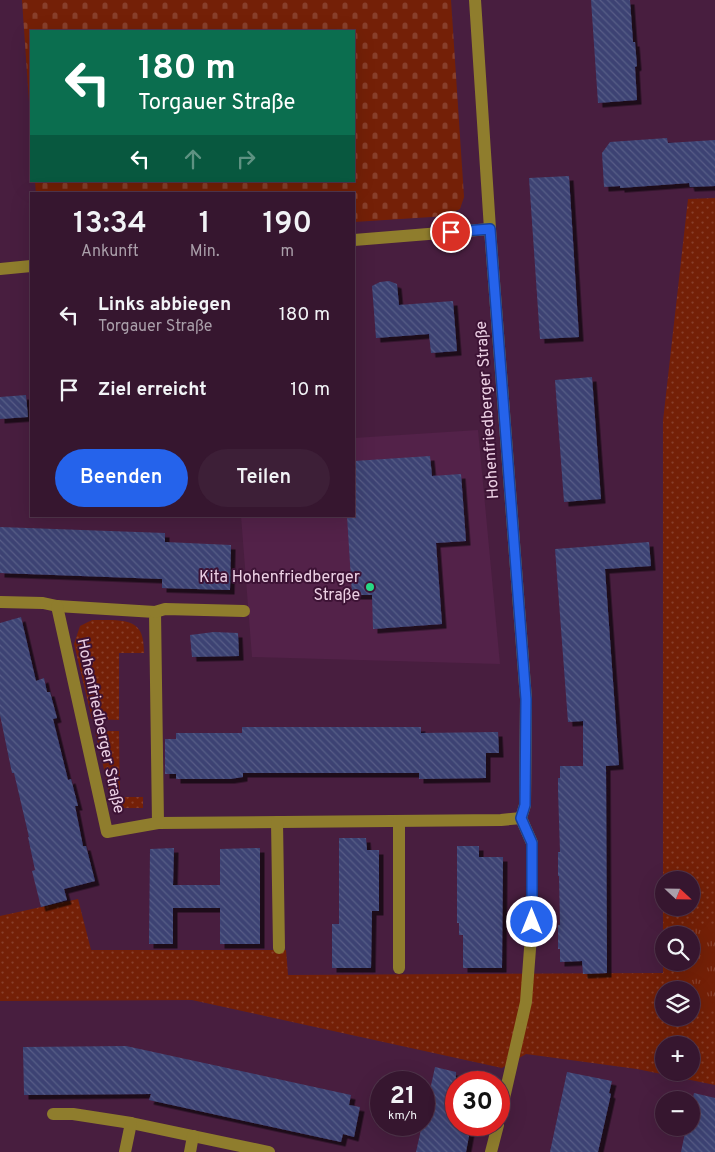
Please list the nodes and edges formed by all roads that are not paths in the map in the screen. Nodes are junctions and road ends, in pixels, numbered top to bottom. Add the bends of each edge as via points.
1 (475, 0) edge
2 (490, 229) junction
3 (355, 240) edge
4 (30, 266) edge
5 (0, 269) edge
6 (0, 602) edge
7 (57, 606) junction
8 (244, 611) dead end
9 (155, 612) junction
10 (521, 818) junction
11 (277, 822) junction
12 (399, 822) junction
13 (158, 823) junction
14 (279, 948) dead end
15 (399, 968) dead end
16 (510, 1072) edge
17 (54, 1114) dead end
18 (131, 1123) junction
19 (193, 1136) junction
20 (495, 1136) edge
21 (245, 1149) edge
22 (125, 1152) edge
23 (190, 1152) edge
24 (269, 1152) edge
25 (491, 1152) edge

1 - 2 street, Hohenfriedberger Straße
2 - 3 street
2 - 10 street, Hohenfriedberger Straße via 526,699 525,805
4 - 5 street
6 - 7 street
7 - 9 street
7 - 13 street, Hohenfriedberger Straße via 107,832
8 - 9 street
9 - 13 street
10 - 12 street, Hohenfriedberger Straße
10 - 16 street via 532,843 532,922 526,1002
11 - 12 street, Hohenfriedberger Straße
11 - 13 street, Hohenfriedberger Straße
11 - 14 street
12 - 15 street
17 - 18 street
18 - 19 street
18 - 22 street
19 - 21 street
19 - 23 street
20 - 25 street
21 - 24 street

